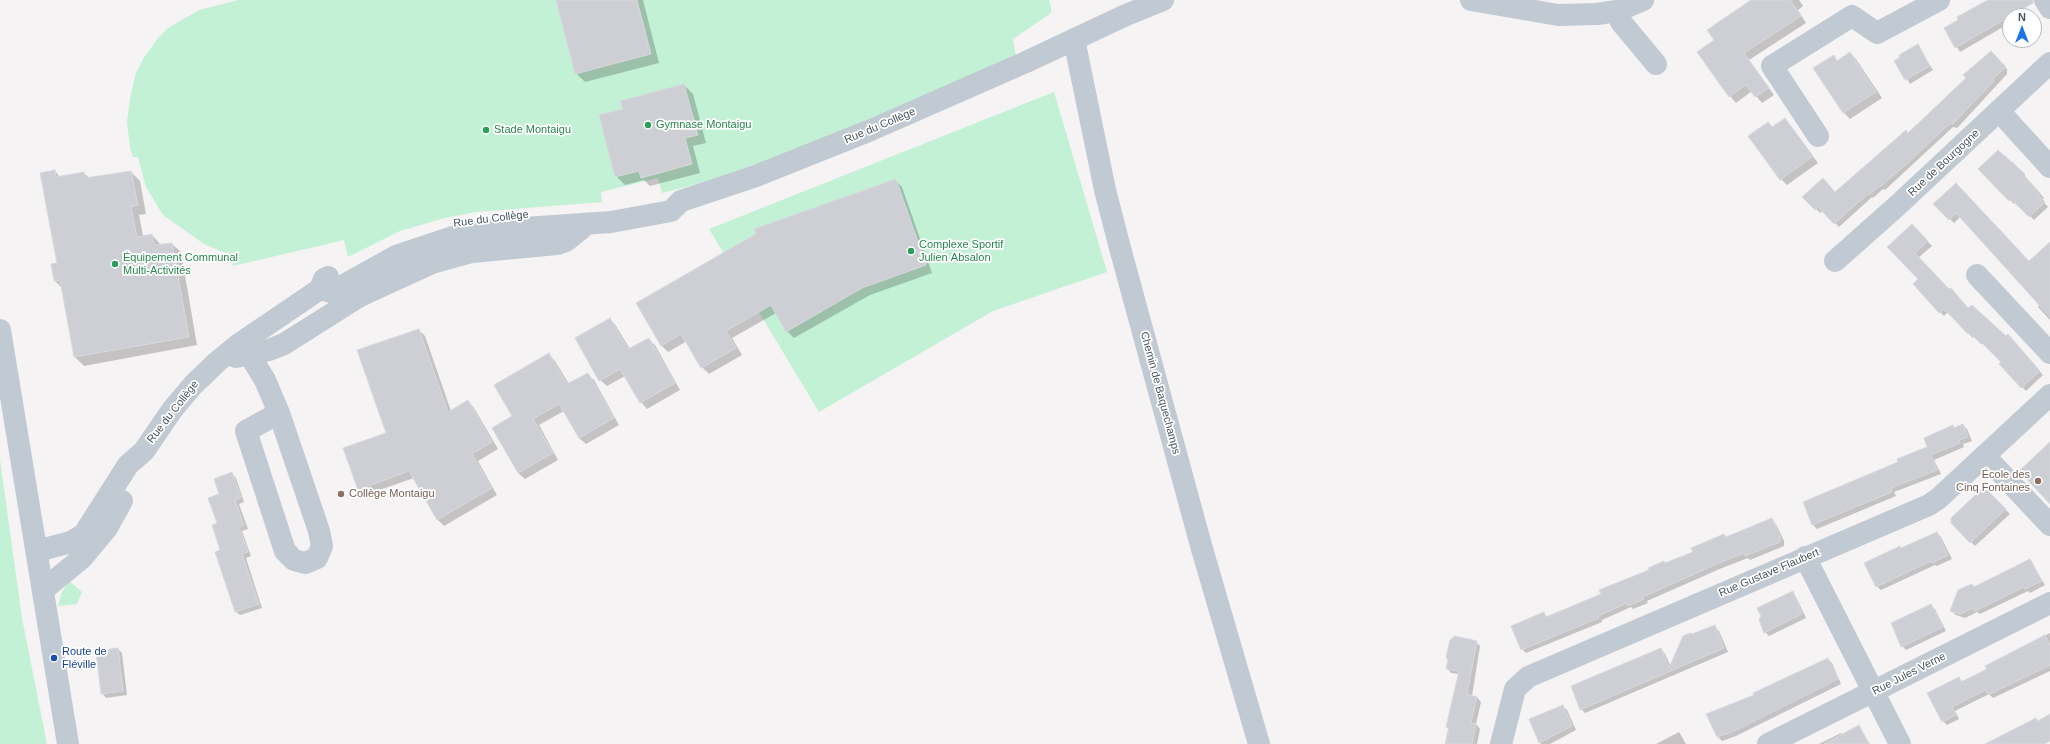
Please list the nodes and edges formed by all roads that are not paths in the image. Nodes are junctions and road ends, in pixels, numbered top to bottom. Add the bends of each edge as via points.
1 (1163, 0) edge
2 (1471, 0) edge
3 (1643, 0) edge
4 (1939, 0) edge
5 (2045, 0) edge
6 (2050, 8) edge
7 (1617, 11) junction
8 (1074, 39) junction
9 (2050, 63) edge
10 (1656, 64) dead end
11 (1999, 111) junction
12 (1818, 136) dead end
13 (2050, 167) edge
14 (681, 201) junction
15 (584, 224) junction
16 (1835, 260) dead end
17 (1977, 275) dead end
18 (320, 289) junction
19 (0, 330) edge
20 (244, 349) junction
21 (2050, 353) edge
22 (2050, 394) edge
23 (279, 413) junction
24 (144, 451) junction
25 (1985, 456) junction
26 (2050, 525) edge
27 (37, 551) junction
28 (1805, 557) junction
29 (43, 590) junction
30 (2050, 603) edge
31 (1873, 692) junction
32 (68, 744) edge
33 (1259, 744) edge
34 (1501, 744) edge
35 (1768, 744) edge
36 (1900, 744) edge

1 - 8 street, Rue du Collège
2 - 7 street via 1558,15
3 - 7 street
4 - 12 street via 1877,33 1852,16 1772,66
5 - 6 street
7 - 10 street via 1621,22
8 - 14 street, Rue du Collège via 838,144 756,176
8 - 33 street, Chemin de Baquechamps via 1105,190 1120,248 1202,549
9 - 11 street, Rue de Bourgogne
11 - 13 street
11 - 16 street, Rue de Bourgogne
14 - 15 street, Rue du Collège via 671,211 616,222
14 - 18 street, Rue du Collège via 669,198 613,207 481,218 426,229 387,244 324,279
15 - 18 street, Rue du Collège via 496,230 453,236 411,249 331,292
15 - 20 street via 566,241 557,244 472,252 432,263 360,296 284,344
17 - 21 street
18 - 20 street, Rue du Collège
19 - 27 street
20 - 23 street via 265,380
20 - 24 street, Rue du Collège via 217,362 185,395
22 - 25 street, Rue Gustave Flaubert
23 - 23 street via 246,431 285,551 294,560 305,563 317,558 322,546
24 - 27 street, Rue du Collège via 128,465 84,534 71,542
24 - 29 street, Rue du Collège via 140,471 107,528 82,558
25 - 26 street
25 - 28 street, Rue Gustave Flaubert via 1929,505
27 - 29 street
28 - 31 street
28 - 34 street, Rue Gustave Flaubert via 1528,677 1515,689
29 - 32 street
30 - 31 street, Rue Jules Verne
31 - 35 street, Rue Jules Verne
31 - 36 street

